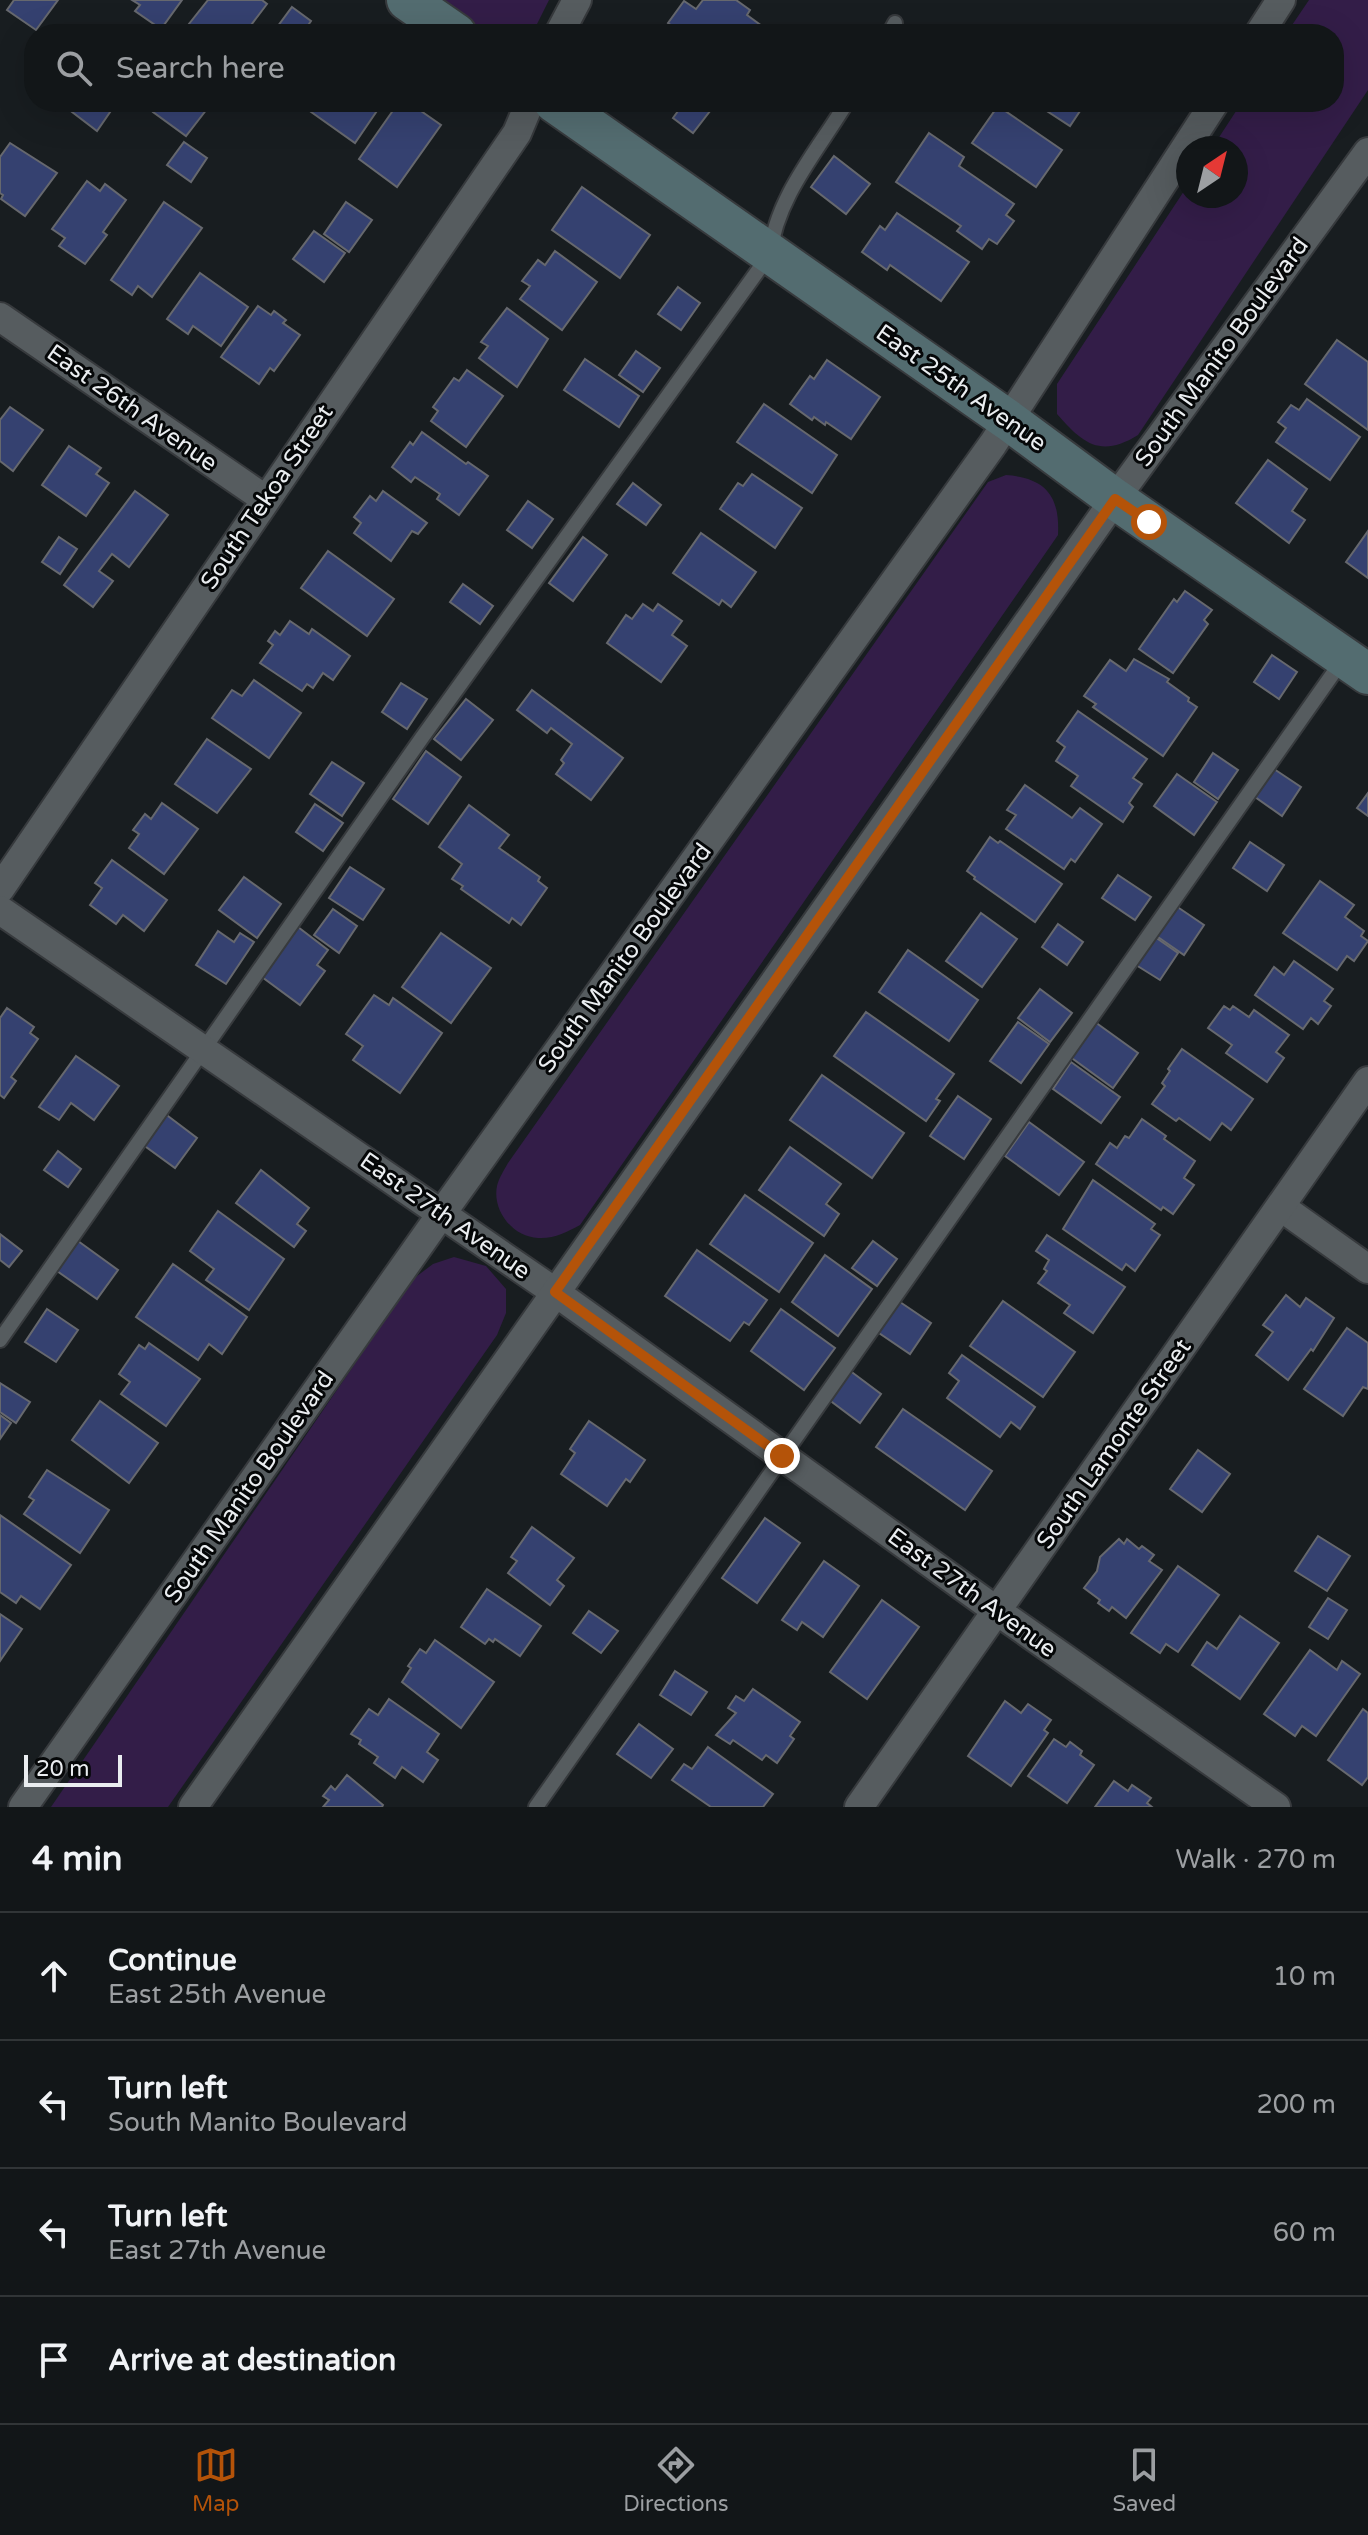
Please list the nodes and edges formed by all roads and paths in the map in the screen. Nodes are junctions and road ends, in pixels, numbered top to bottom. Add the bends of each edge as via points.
1 (407, 0) edge
2 (577, 0) edge
3 (1281, 0) edge
4 (442, 24) edge
5 (564, 24) edge
6 (1265, 24) edge
7 (526, 112) edge
8 (568, 112) edge
9 (841, 112) edge
10 (1208, 112) edge
11 (1368, 152) edge
12 (770, 254) junction
13 (0, 317) edge
14 (1008, 420) junction
15 (265, 499) junction
16 (1115, 499) junction
17 (1356, 666) edge
18 (0, 889) edge
19 (0, 910) edge
20 (205, 1050) junction
21 (1368, 1081) edge
22 (1281, 1207) junction
23 (442, 1213) junction
24 (1368, 1269) edge
25 (555, 1292) junction
26 (0, 1340) edge
27 (782, 1456) junction
28 (997, 1611) junction
29 (23, 1807) edge
30 (193, 1807) edge
31 (536, 1807) edge
32 (859, 1807) edge
33 (1276, 1807) edge

1 - 4 street
2 - 5 street
3 - 6 street
7 - 15 street, South Tekoa Street via 517,133
8 - 12 street, East 25th Avenue
9 - 12 lane via 777,220
10 - 14 street, South Manito Boulevard
11 - 16 street, South Manito Boulevard
12 - 14 street, East 25th Avenue
12 - 20 lane
13 - 15 street, East 26th Avenue
14 - 16 street, East 25th Avenue
14 - 23 street, South Manito Boulevard
15 - 18 street, South Tekoa Street
16 - 17 street, East 25th Avenue
16 - 25 street, South Manito Boulevard
17 - 27 lane
19 - 20 street, East 27th Avenue
20 - 23 street, East 27th Avenue
20 - 26 lane
21 - 22 street, South Lamonte Street
22 - 24 street
22 - 28 street, South Lamonte Street
23 - 25 street, East 27th Avenue
23 - 29 street, South Manito Boulevard
25 - 27 street, East 27th Avenue
25 - 30 street, South Manito Boulevard
27 - 28 street, East 27th Avenue
27 - 31 lane
28 - 32 street, South Lamonte Street
28 - 33 street, East 27th Avenue

